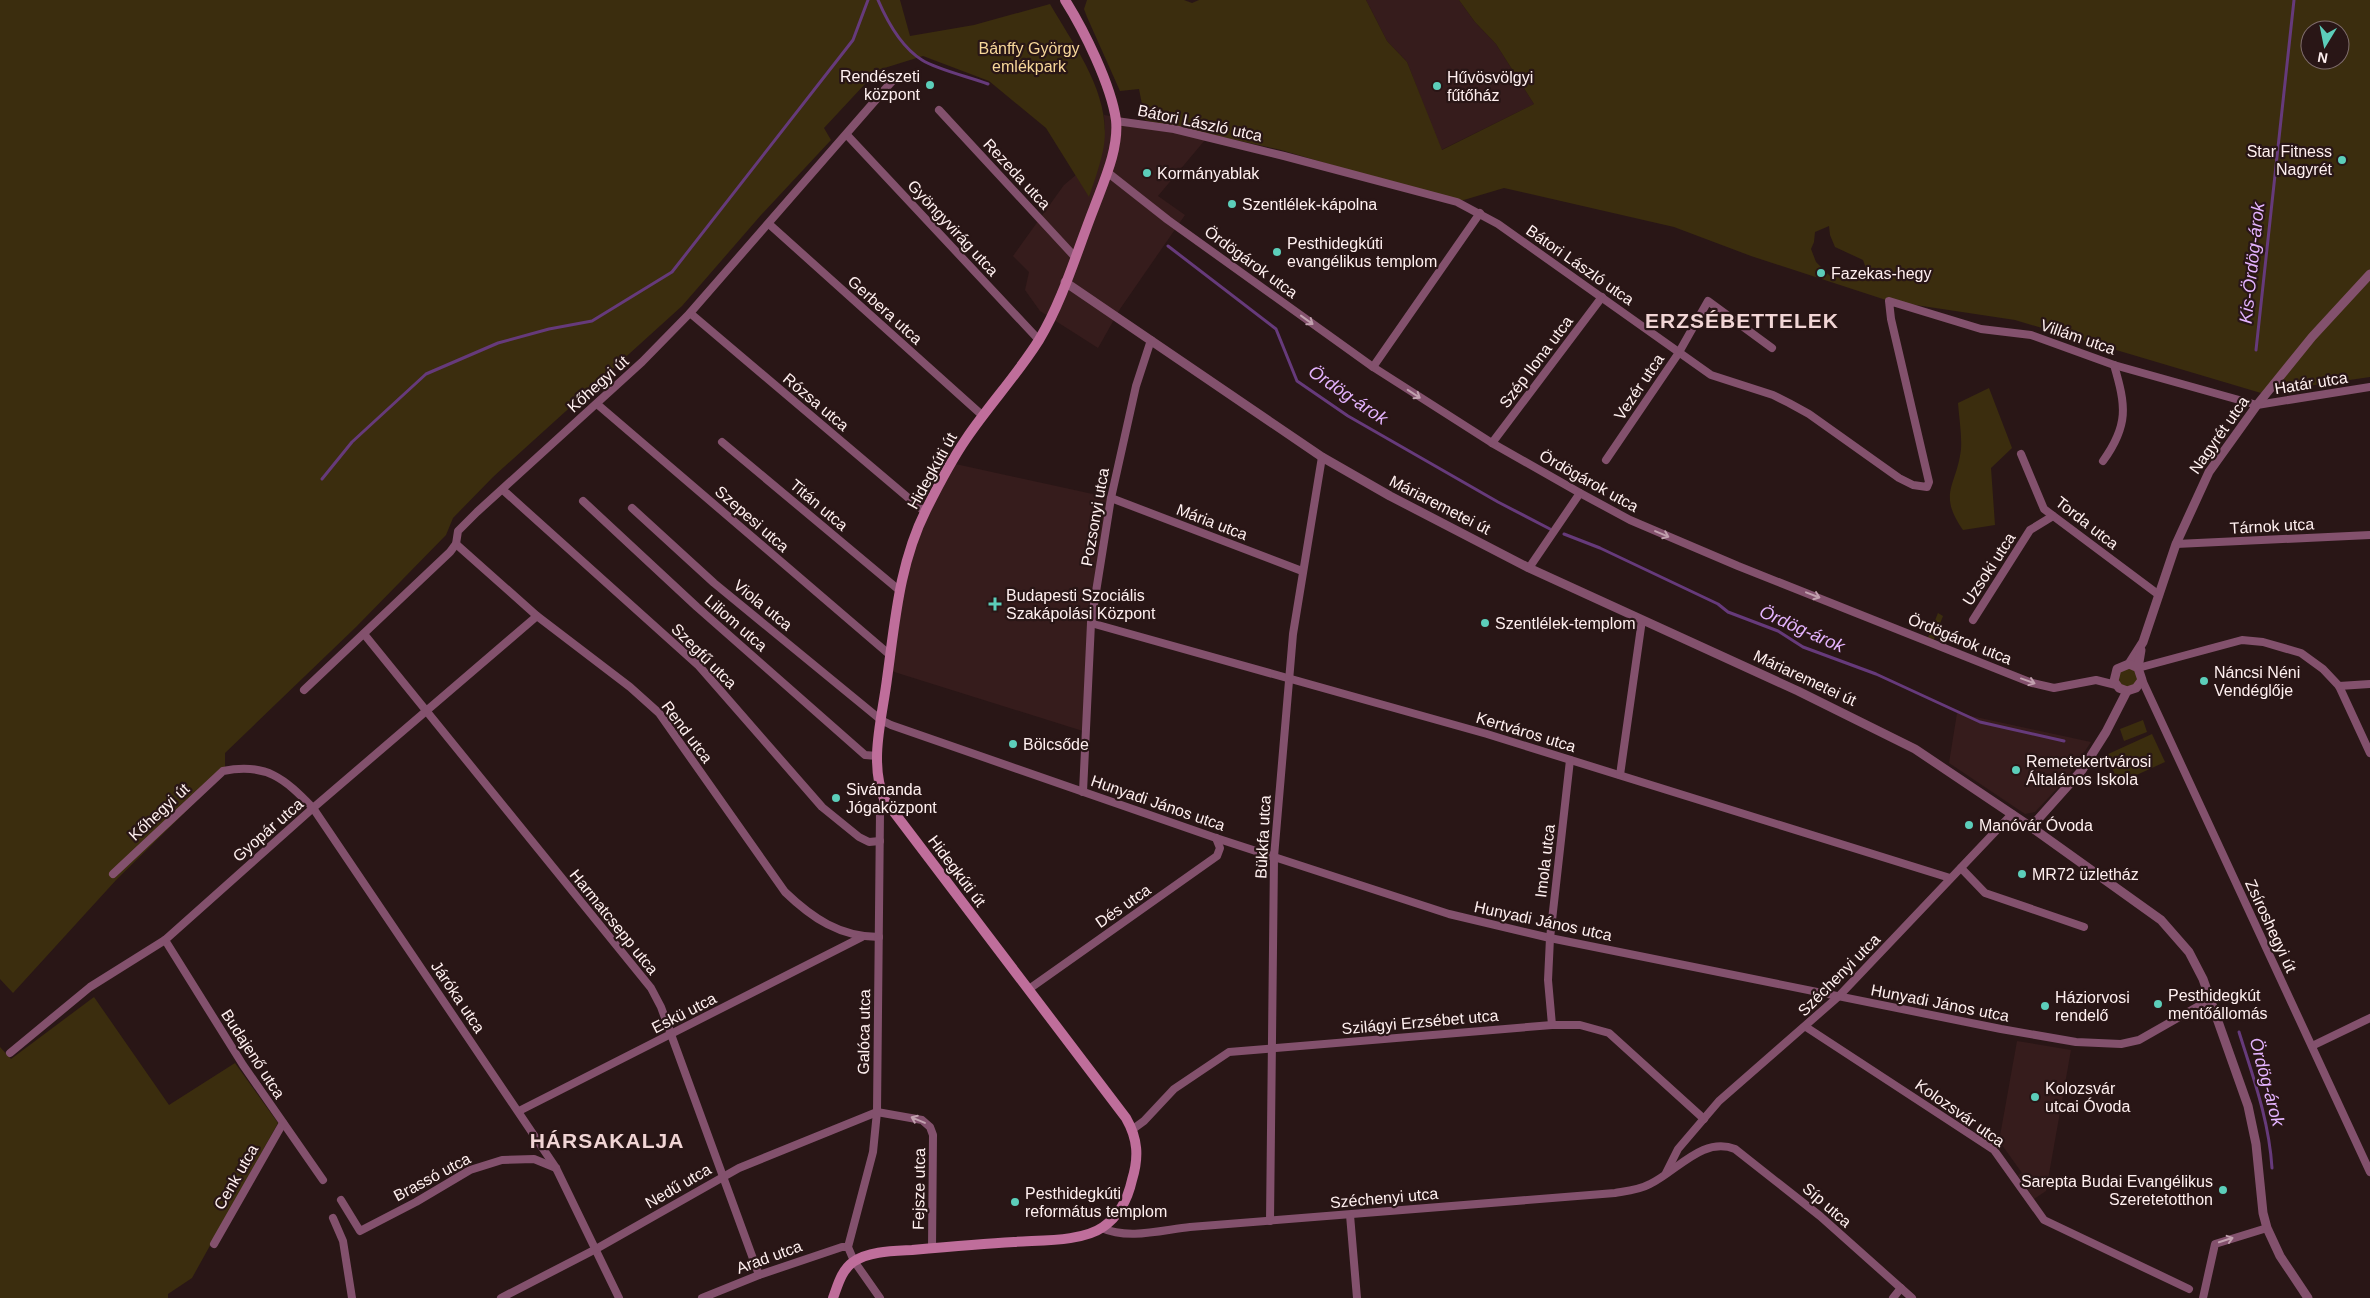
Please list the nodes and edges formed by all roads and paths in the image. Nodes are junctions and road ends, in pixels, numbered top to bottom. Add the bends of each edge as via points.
1 (1065, 0) edge
2 (894, 79) dead end
3 (940, 110) dead end
4 (1116, 121) junction
5 (848, 135) junction
6 (1107, 172) junction
7 (1480, 213) junction
8 (769, 224) junction
9 (1075, 257) junction
10 (2370, 274) edge
11 (1065, 282) junction
12 (1602, 297) junction
13 (1890, 301) joint
14 (690, 313) junction
15 (1039, 340) junction
16 (1151, 340) junction
17 (1772, 348) dead end
18 (1678, 354) junction
19 (2114, 365) junction
20 (1373, 367) junction
21 (2370, 387) edge
22 (597, 404) junction
23 (2257, 405) junction
24 (983, 416) junction
25 (722, 442) dead end
26 (1492, 444) junction
27 (2021, 454) dead end
28 (1322, 457) junction
29 (1606, 460) dead end
30 (2103, 461) dead end
31 (503, 490) junction
32 (1580, 493) junction
33 (1111, 498) junction
34 (583, 501) dead end
35 (632, 508) dead end
36 (924, 512) junction
37 (2053, 516) junction
38 (2370, 536) edge
39 (456, 544) junction
40 (2176, 544) junction
41 (1529, 568) junction
42 (1302, 571) junction
43 (899, 590) junction
44 (2159, 595) junction
45 (537, 616) junction
46 (1642, 620) junction
47 (1973, 620) dead end
48 (1091, 623) junction
49 (364, 634) junction
50 (2143, 642) junction
51 (890, 656) junction
52 (2140, 656) junction
53 (2157, 662) junction
54 (2129, 664) junction
55 (2148, 664) junction
56 (2140, 677) junction
57 (1289, 678) junction
58 (2370, 684) edge
59 (2339, 686) junction
60 (2121, 688) junction
61 (304, 690) dead end
62 (427, 712) junction
63 (881, 720) junction
64 (2370, 753) edge
65 (876, 756) junction
66 (1570, 760) junction
67 (223, 771) joint
68 (1620, 775) junction
69 (1083, 792) junction
70 (884, 799) junction
71 (313, 808) junction
72 (2012, 814) junction
73 (2031, 827) junction
74 (1216, 838) junction
75 (880, 841) junction
76 (1274, 857) junction
77 (1961, 868) junction
78 (113, 874) dead end
79 (1950, 878) junction
80 (2084, 927) dead end
81 (879, 937) junction
82 (862, 938) junction
83 (1550, 938) junction
84 (165, 940) junction
85 (1033, 987) junction
86 (1838, 996) junction
87 (2211, 999) junction
88 (2370, 1018) edge
89 (1552, 1025) junction
90 (1806, 1026) junction
91 (671, 1035) junction
92 (2312, 1046) junction
93 (1272, 1048) junction
94 (10, 1052) dead end
95 (519, 1111) junction
96 (877, 1112) junction
97 (1704, 1119) junction
98 (283, 1123) junction
99 (1133, 1129) junction
100 (1717, 1145) joint
101 (1678, 1149) junction
102 (1686, 1161) junction
103 (556, 1168) junction
104 (2370, 1172) edge
105 (1665, 1175) junction
106 (722, 1176) junction
107 (323, 1180) dead end
108 (341, 1200) dead end
109 (1350, 1215) junction
110 (333, 1218) dead end
111 (1270, 1221) junction
112 (1102, 1228) junction
113 (2267, 1228) junction
114 (214, 1244) dead end
115 (848, 1247) junction
116 (932, 1248) junction
117 (596, 1249) junction
118 (854, 1262) junction
119 (759, 1275) junction
120 (1901, 1288) junction
121 (2189, 1289) dead end
122 (352, 1298) edge
123 (501, 1298) edge
124 (619, 1298) edge
125 (702, 1298) edge
126 (833, 1298) edge
127 (880, 1298) edge
128 (1356, 1298) edge
129 (1893, 1298) edge
130 (1912, 1298) edge
131 (2203, 1298) edge
132 (2308, 1298) edge

1 - 4 main road, Hidegkúti út via 1102,75
2 - 5 street, Kőhegyi út
3 - 9 street, Rezeda utca
4 - 6 main road, Hidegkúti út
4 - 7 street, Bátori László utca via 1174,129 1284,156 1457,202
5 - 8 street, Kőhegyi út
5 - 15 street, Gyöngyvirág utca
6 - 9 main road, Hidegkúti út
6 -> 20 street, Ördögárok utca via 1168,220
7 - 12 street, Bátori László utca
7 - 20 street
8 - 14 street, Kőhegyi út
8 - 24 street, Gerbera utca
9 - 11 main road, Hidegkúti út
10 - 23 street, Nagyrét utca via 2312,337
11 - 15 main road, Hidegkúti út
11 - 16 street, Máriaremetei út
12 - 18 street, Bátori László utca
12 - 26 street, Szép Ilona utca
13 - 18 street, Bátori László utca via 1929,482 1927,487 1899,478 1789,403 1711,375
13 - 19 street, Villám utca via 1981,329 2031,335
14 - 22 street, Kőhegyi út
14 - 36 street, Rózsa utca
15 - 24 main road, Hidegkúti út
16 - 28 street, Máriaremetei út
16 - 33 street, Pozsonyi utca via 1136,386
17 - 18 street, Vezér utca via 1708,301
18 - 29 street, Vezér utca
19 - 23 street, Villám utca
19 - 30 street via 2123,395 2124,419 2117,440
20 -> 26 street, Ördögárok utca
21 - 23 street, Határ utca
22 - 31 street, Kőhegyi út
22 - 51 street, Szepesi utca
23 - 40 street, Nagyrét utca via 2209,472
24 - 36 main road, Hidegkúti út via 951,463
25 - 43 street, Titán utca
26 - 32 street, Ördögárok utca
27 - 37 street, Torda utca via 2044,509
28 - 41 street, Máriaremetei út
28 - 42 street, Bükkfa utca
31 - 39 street, Kőhegyi út via 460,528
31 - 75 street, Szegfű utca via 699,666 822,807 859,837 869,842
32 - 41 street
32 -> 60 street, Ördögárok utca via 1630,520 2032,683 2054,688 2096,680
33 - 42 street, Mária utca
33 - 48 street, Pozsonyi utca
34 - 65 street, Liliom utca via 865,755
35 - 63 street, Viola utca via 714,583
36 - 43 main road, Hidegkúti út
37 - 44 street, Torda utca
37 - 47 street, Uzsoki utca via 2030,530
38 - 40 street, Tárnok utca
39 - 45 street, Rend utca
39 - 49 street, Kőhegyi út
40 - 44 street, Nagyrét utca
41 - 46 street, Máriaremetei út
42 - 57 street, Bükkfa utca
43 - 51 main road, Hidegkúti út
44 - 50 street, Nagyrét utca
45 - 62 street, Gyopár utca
45 - 82 street, Rend utca via 659,713 785,892 818,921
46 - 68 street
46 - 72 street, Máriaremetei út via 1872,726 1916,750
48 - 57 street, Kertváros utca
48 - 69 street, Pozsonyi utca
49 - 61 street, Kőhegyi út
49 - 62 street, Harmatcsepp utca
50 - 52 street, Nagyrét utca
50 - 54 street, Nagyrét utca
51 - 63 main road, Hidegkúti út
52 - 55 street
52 - 56 street, Nagyrét utca
53 - 55 street
53 - 56 street
53 - 59 street via 2242,640 2263,642 2301,653
54 - 56 street
54 - 60 street, Nagyrét utca via 2117,669 2114,677
55 - 56 street
56 - 60 street
56 - 92 street, Zsíroshegyi út
57 - 66 street, Kertváros utca
57 - 76 street, Bükkfa utca
58 - 59 street
59 - 64 street
60 - 73 street, Nagyrét utca via 2106,732 2082,770
62 - 71 street, Gyopár utca
62 - 91 street, Harmatcsepp utca via 651,988
63 - 65 main road, Hidegkúti út
63 - 69 street, Hunyadi János utca
65 - 70 main road, Hidegkúti út via 878,785
66 - 68 street, Kertváros utca
66 - 83 street, Imola utca
67 - 71 street, Járóka utca via 242,767 264,770 285,780
67 - 78 street, Kőhegyi út
68 - 79 street, Kertváros utca
69 - 74 street, Hunyadi János utca
70 - 75 street, Galóca utca via 880,813
70 - 85 main road, Hidegkúti út
71 - 84 street, Gyopár utca
71 - 95 street, Járóka utca
72 - 73 street, Máriaremetei út
72 - 77 street, Széchenyi utca
73 - 87 street, Máriaremetei út via 2161,920 2189,952
74 - 76 street, Hunyadi János utca
74 - 85 street, Dés utca via 1220,848 1218,856
75 - 81 street, Galóca utca
76 - 83 street, Hunyadi János utca via 1449,914
76 - 93 street, Bükkfa utca
77 - 79 street, Széchenyi utca
77 - 80 street via 1986,893
79 - 86 street, Széchenyi utca
81 - 82 street, Rend utca
81 - 96 street, Galóca utca
82 - 91 street, Eskü utca
83 - 86 street, Hunyadi János utca
83 - 89 street, Imola utca via 1548,980
84 - 94 street, Gyopár utca via 90,987
84 - 98 street, Budajenő utca
85 - 99 main road, Hidegkúti út
86 - 87 street, Hunyadi János utca via 2001,1029 2101,1045 2139,1040
86 - 90 street, Széchenyi utca
87 - 113 street, Máriaremetei út via 2248,1106
88 - 92 street
89 - 93 street, Szilágyi Erzsébet utca
89 - 97 street, Szilágyi Erzsébet utca via 1580,1025 1609,1033
90 - 97 street, Széchenyi utca via 1735,1086
90 - 121 street, Kolozsvár utca via 1994,1150 2044,1220
91 - 95 street, Eskü utca
91 - 106 street, Harmatcsepp utca
92 - 104 street, Zsíroshegyi út
93 - 99 street, Szilágyi Erzsébet utca via 1230,1052 1217,1059 1174,1089
93 - 111 street, Bükkfa utca
95 - 103 street, Járóka utca
96 - 106 street, Nedű utca
96 - 115 street, Galóca utca via 873,1152
116 -> 96 street, Fejsze utca via 933,1135 930,1127 922,1120
97 - 101 street, Széchenyi utca
98 - 107 street, Budajenő utca
98 - 114 street, Cenk utca
99 - 112 main road, Hidegkúti út via 1137,1160 1131,1186 1119,1210
100 - 102 street, Széchenyi utca via 1706,1147
100 - 120 street, Síp utca via 1726,1145 1743,1154 1820,1216
101 - 102 street via 1678,1156
101 - 105 street, Széchenyi utca
102 - 105 street, Széchenyi utca
103 - 108 street, Brassó utca via 534,1159 502,1160 470,1170 360,1231
103 - 117 street, Járóka utca
105 - 109 street, Széchenyi utca via 1649,1185 1616,1193
106 - 117 street, Nedű utca
106 - 119 street, Harmatcsepp utca
109 - 111 street, Széchenyi utca
109 - 128 street
110 - 122 street via 343,1241
111 - 112 street, Széchenyi utca via 1125,1234
112 - 116 main road via 1066,1238
131 -> 113 street via 2216,1244
113 - 132 street, Máriaremetei út via 2280,1256
115 - 118 street
115 - 119 street, Arad utca
116 - 118 main road via 884,1252
117 - 123 street, Nedű utca
117 - 124 street, Járóka utca
118 - 126 main road via 842,1274
118 - 127 street
119 - 125 street, Arad utca
120 - 129 street
120 - 130 street, Síp utca

